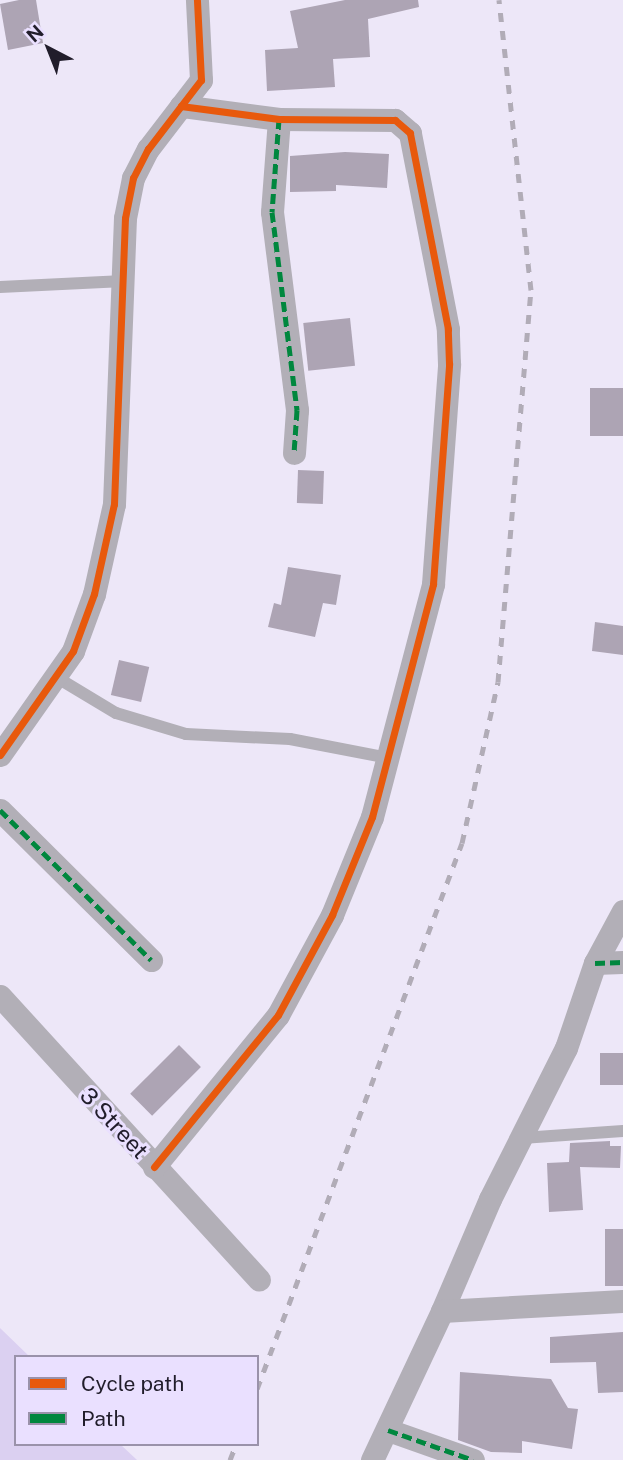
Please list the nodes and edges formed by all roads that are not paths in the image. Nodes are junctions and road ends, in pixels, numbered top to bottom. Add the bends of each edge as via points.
1 (197, 0) edge
2 (181, 106) junction
3 (279, 119) junction
4 (124, 281) junction
5 (0, 287) edge
6 (294, 453) dead end
7 (56, 677) junction
8 (0, 755) edge
9 (389, 758) junction
10 (0, 810) edge
11 (623, 911) edge
12 (151, 960) dead end
13 (623, 962) edge
14 (595, 963) junction
15 (0, 996) edge
16 (623, 1131) edge
17 (522, 1138) junction
18 (154, 1167) junction
19 (259, 1280) dead end
20 (623, 1301) edge
21 (442, 1311) junction
22 (388, 1430) junction
23 (372, 1460) edge
24 (473, 1460) edge

1 - 2 street via 201,80
2 - 3 street
2 - 4 street via 133,178 125,218
3 - 6 street via 272,212 297,410
3 - 9 street via 395,120 410,132 448,329 433,584
4 - 5 lane
4 - 7 street via 114,504 94,594
7 - 8 street
7 - 9 lane via 116,713 186,734 290,739
9 - 18 street via 350,873 295,986
10 - 12 street
11 - 14 street
13 - 14 street
14 - 17 street via 566,1048
15 - 18 street, 3 Street
16 - 17 lane
17 - 21 street
18 - 19 street, 3 Street
20 - 21 street
21 - 22 street
22 - 23 street
22 - 24 street

